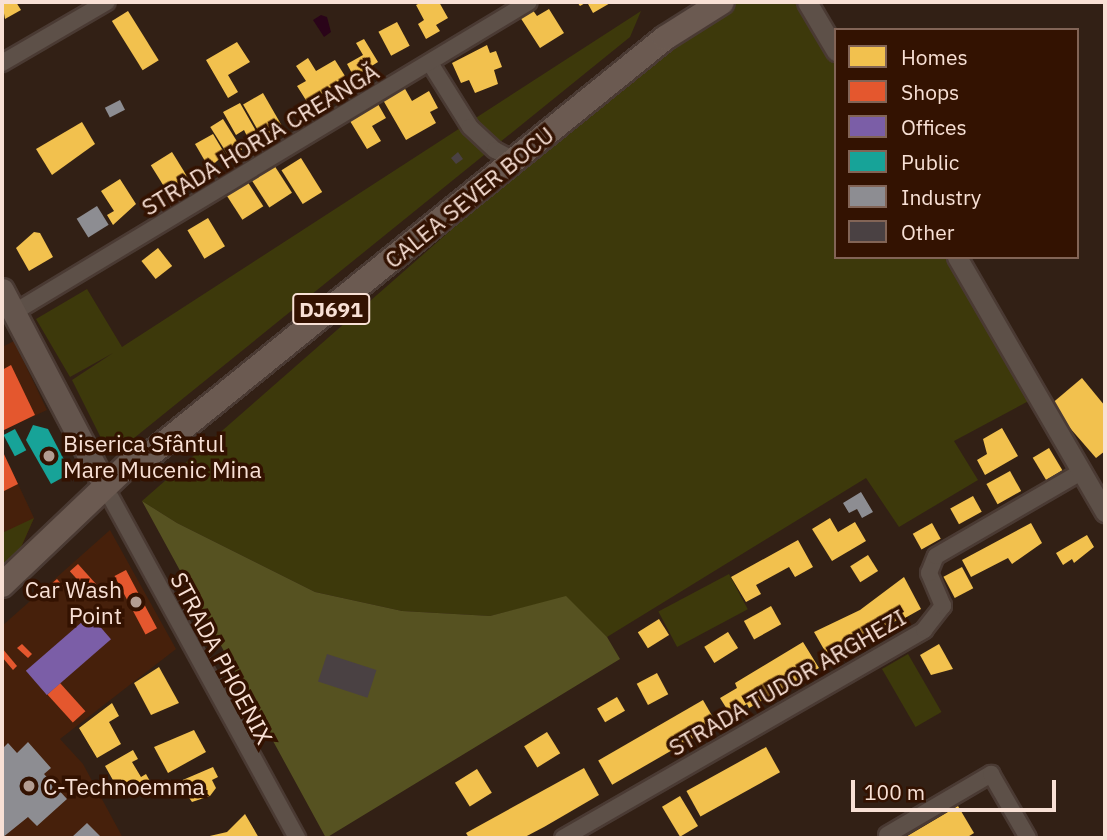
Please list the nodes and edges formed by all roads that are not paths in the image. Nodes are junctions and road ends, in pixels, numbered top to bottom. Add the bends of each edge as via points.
1 (107, 2) edge
2 (529, 2) edge
3 (722, 2) edge
4 (807, 2) edge
5 (695, 9) edge
6 (834, 48) edge
7 (2, 63) edge
8 (430, 63) junction
9 (514, 160) junction
10 (958, 259) edge
11 (2, 290) edge
12 (13, 313) junction
13 (1081, 472) junction
14 (108, 492) junction
15 (1105, 513) edge
16 (2, 585) edge
17 (887, 835) dead end
18 (296, 838) edge
19 (562, 838) edge
20 (1028, 838) edge

1 - 7 street
2 - 8 street, STRADA HORIA CREANGĂ
3 - 5 main road, CALEA SEVER BOCU / DJ691
4 - 6 street
5 - 9 main road, CALEA SEVER BOCU / DJ691
8 - 9 street via 470,127
8 - 12 street, STRADA HORIA CREANGĂ
9 - 14 main road, CALEA SEVER BOCU / DJ691
10 - 13 street
11 - 12 main road
12 - 14 main road
13 - 15 street
13 - 19 street, STRADA TUDOR ARGHEZI via 936,556 929,573 943,606 924,630
14 - 16 main road, DJ691 via 97,510 80,516
14 - 18 street, STRADA PHOENIX
17 - 20 street via 991,774

